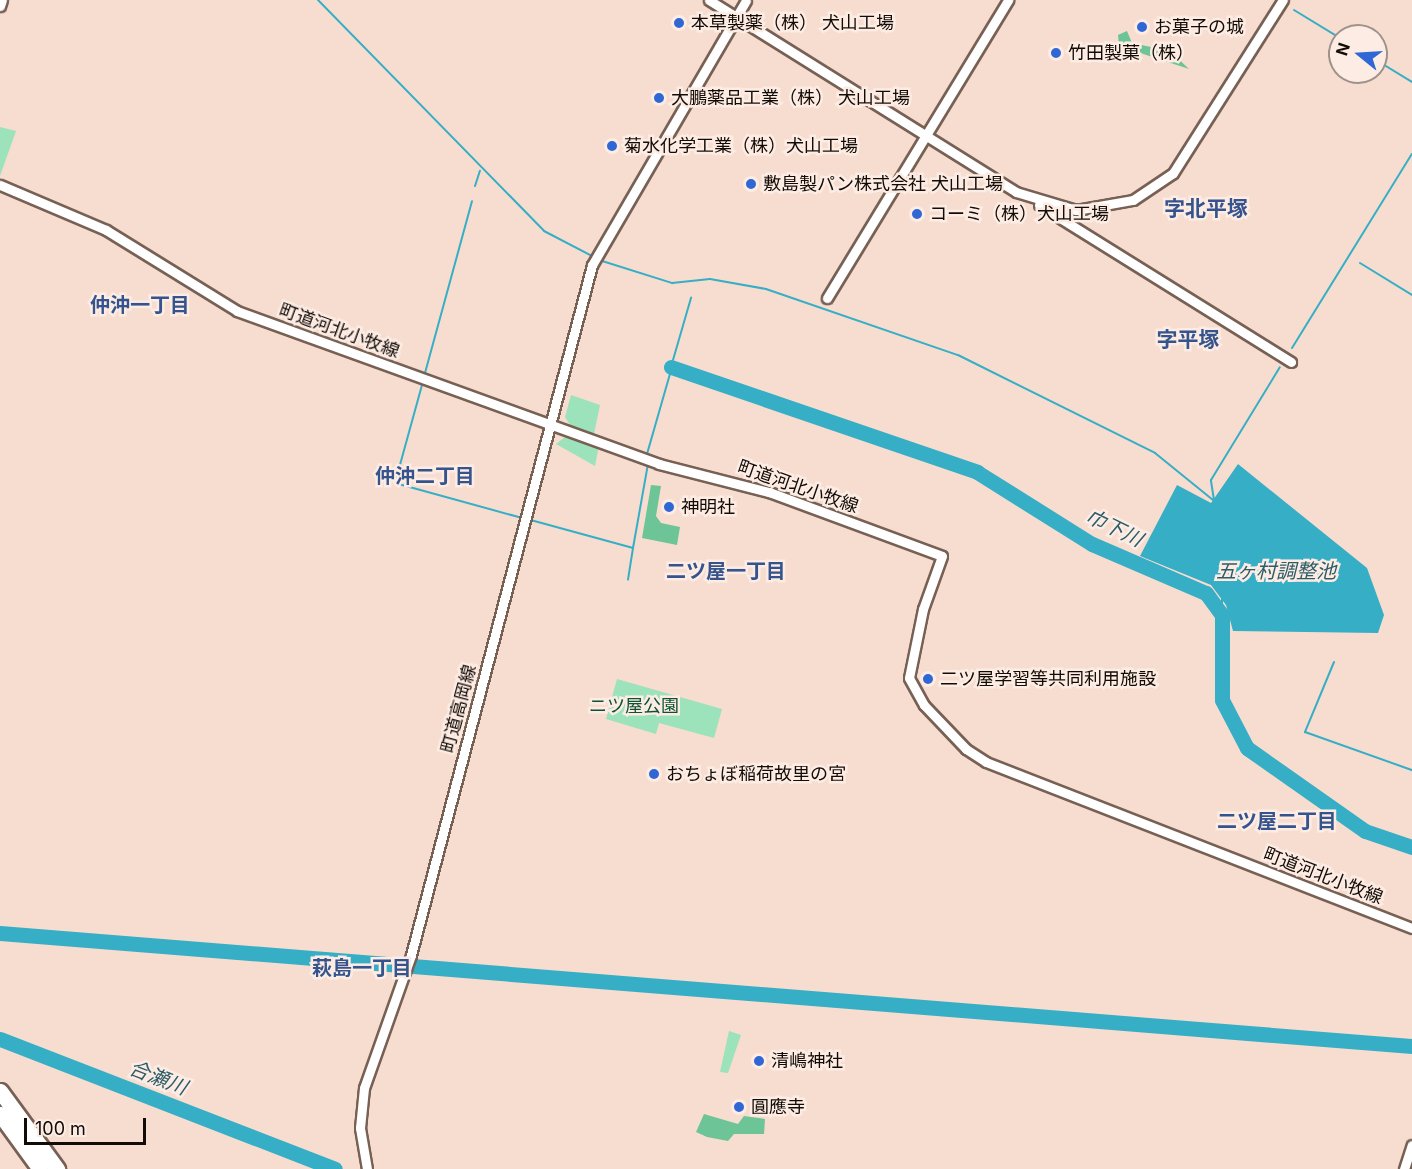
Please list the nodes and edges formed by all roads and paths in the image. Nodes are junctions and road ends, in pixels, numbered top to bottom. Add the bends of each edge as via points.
1 (2, 0) edge
2 (709, 0) edge
3 (746, 0) edge
4 (1008, 0) edge
5 (1283, 0) edge
6 (0, 6) edge
7 (735, 19) junction
8 (924, 137) junction
9 (0, 185) edge
10 (1033, 201) junction
11 (826, 298) dead end
12 (1291, 362) dead end
13 (551, 425) junction
14 (1412, 928) edge
15 (0, 1091) edge
16 (0, 1114) edge
17 (1412, 1145) edge
18 (40, 1169) edge
19 (57, 1169) edge
20 (367, 1169) edge
21 (1404, 1169) edge

1 - 6 street
2 - 7 street
3 - 7 street, 町道高岡線
4 - 8 street
5 - 10 street via 1191,152 1167,179 1133,200 1103,208 1065,209
7 - 8 street
7 - 13 street, 町道高岡線 via 596,256
8 - 10 street
8 - 11 street
9 - 13 street, 町道河北小牧線 via 106,230 237,311
10 - 12 street
13 - 14 street, 町道河北小牧線 via 659,464 769,492 942,556 915,638 909,678 924,705 966,749 986,762
13 - 20 street, 町道高岡線 via 406,971 362,1100
15 - 19 highway
16 - 18 highway
17 - 21 street

